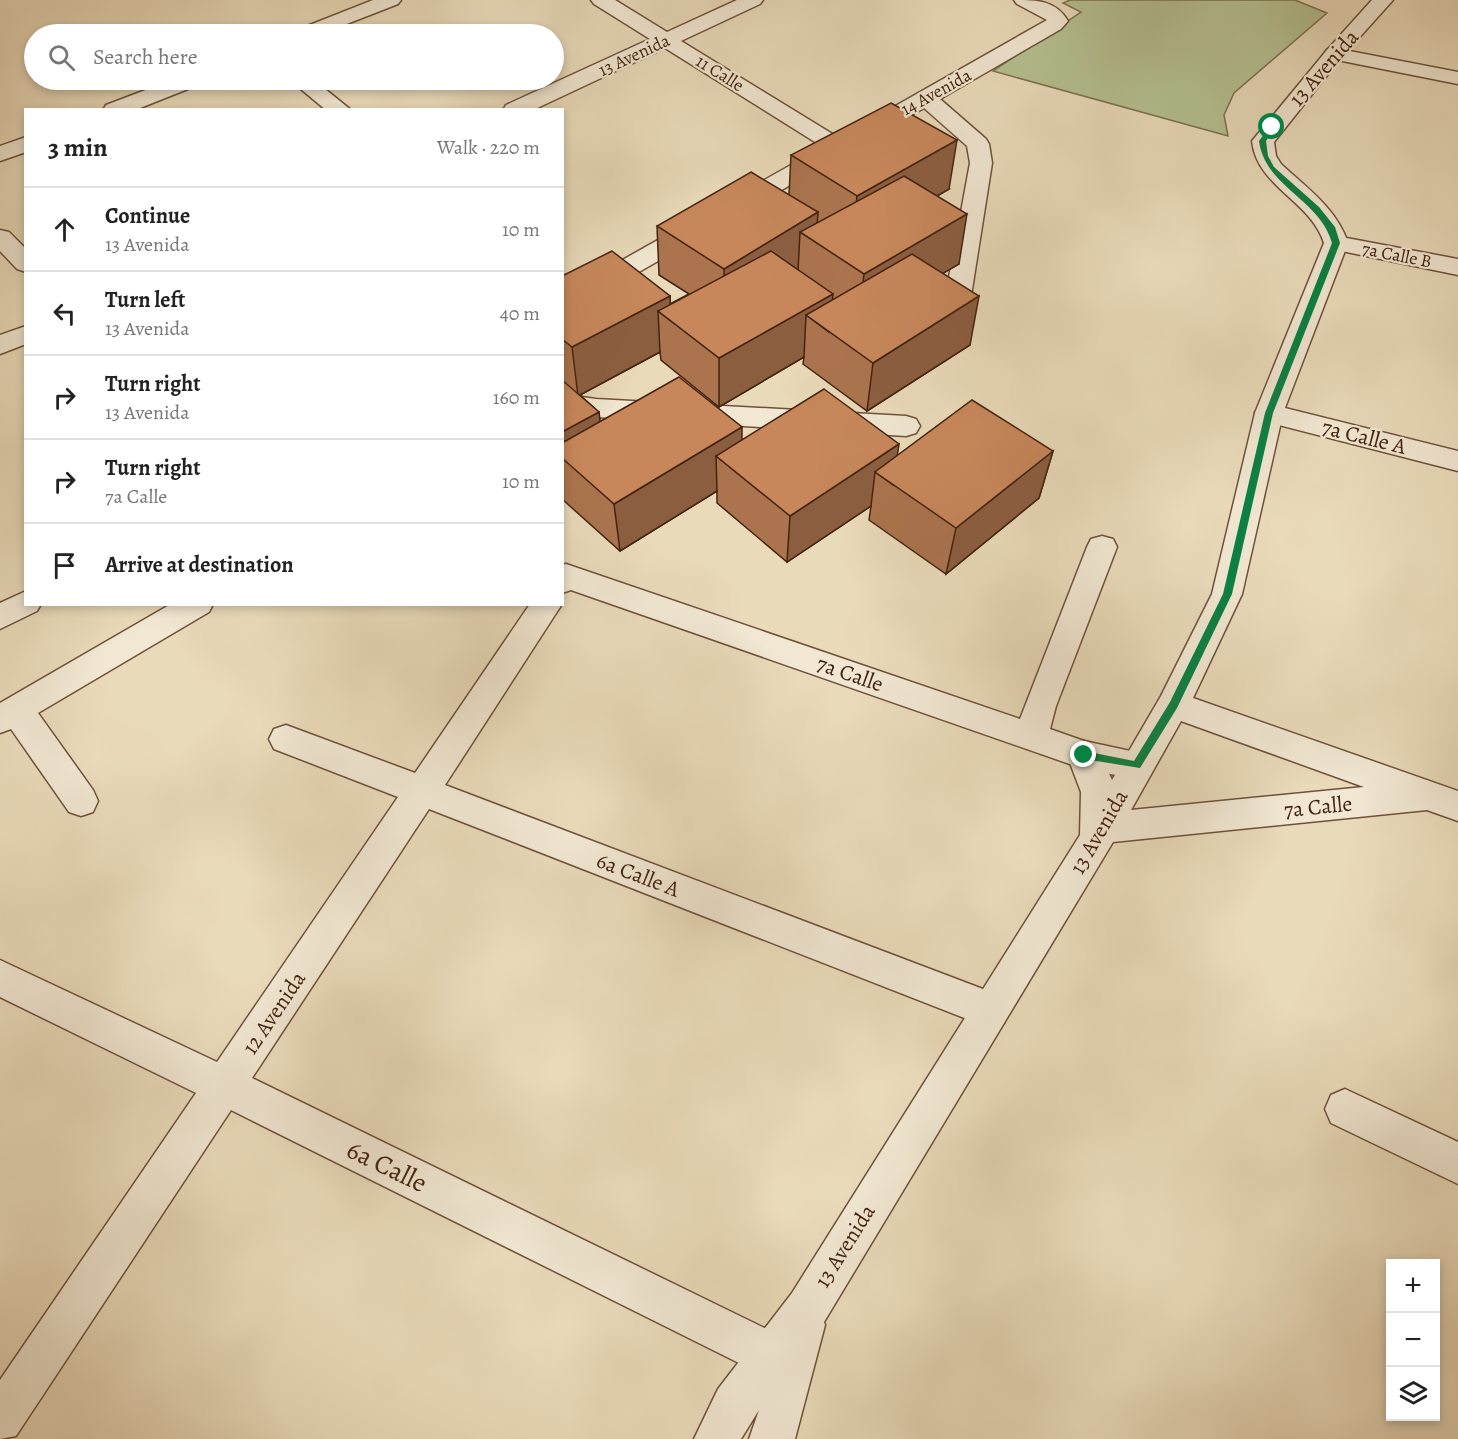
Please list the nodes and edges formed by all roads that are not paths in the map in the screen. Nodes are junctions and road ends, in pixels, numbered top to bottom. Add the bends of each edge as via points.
1 (391, 0) edge
2 (601, 0) edge
3 (753, 0) edge
4 (1024, 0) edge
5 (1383, 0) edge
6 (330, 24) edge
7 (666, 40) junction
8 (1334, 54) junction
9 (1458, 78) edge
10 (564, 87) edge
11 (165, 90) edge
12 (314, 90) edge
13 (557, 90) edge
14 (925, 98) junction
15 (119, 108) edge
16 (337, 108) edge
17 (518, 108) edge
18 (24, 145) edge
19 (838, 147) junction
20 (0, 154) edge
21 (0, 237) edge
22 (1336, 243) junction
23 (24, 262) edge
24 (1458, 267) edge
25 (568, 294) edge
26 (955, 315) edge
27 (24, 335) edge
28 (0, 345) edge
29 (564, 398) edge
30 (1269, 413) junction
31 (906, 426) dead end
32 (1458, 461) edge
33 (1102, 547) dead end
34 (564, 578) edge
35 (24, 604) edge
36 (195, 606) edge
37 (546, 606) edge
38 (0, 617) edge
39 (1173, 705) junction
40 (8, 714) edge
41 (1031, 737) junction
42 (286, 740) dead end
43 (1084, 755) junction
44 (1137, 765) junction
45 (422, 792) junction
46 (1425, 796) junction
47 (81, 801) dead end
48 (1458, 806) edge
49 (1098, 835) junction
50 (0, 978) edge
51 (990, 1010) junction
52 (225, 1086) junction
53 (1345, 1109) dead end
54 (1458, 1163) edge
55 (807, 1308) junction
56 (772, 1356) junction
57 (0, 1420) edge
58 (717, 1439) edge
59 (772, 1439) edge

1 - 6 street
2 - 7 street, 11 Calle
3 - 7 street, 13 Avenida
4 - 14 street, 14 Avenida via 1054,14 1058,21
5 - 8 street, 13 Avenida
7 - 10 street, 13 Avenida
7 - 19 street, 11 Calle
8 - 9 street
8 - 22 street, 13 Avenida via 1263,141 1264,156 1272,168 1316,209 1331,227
11 - 15 street
12 - 16 street
13 - 17 street, 13 Avenida
14 - 19 street, 14 Avenida
14 - 26 street via 978,144 981,163
18 - 20 street
19 - 25 street, 14 Avenida
21 - 23 street
22 - 24 street, 7a Calle B
22 - 30 street, 13 Avenida
27 - 28 street
29 - 31 street via 575,405 596,408
30 - 32 street, 7a Calle A
30 - 39 street, 13 Avenida via 1227,594
33 - 41 street
34 - 41 street, 7a Calle
35 - 38 street
36 - 40 street
37 - 45 street, 12 Avenida
39 - 44 street, 13 Avenida
39 - 46 street, 7a Calle
40 - 47 street
41 - 43 street, 7a Calle
42 - 45 street, 6a Calle A
43 - 44 street, 7a Calle
43 - 49 street via 1097,779 1101,803
44 - 49 street, 13 Avenida
45 - 51 street, 6a Calle A
45 - 52 street, 12 Avenida
46 - 48 street, 7a Calle
46 - 49 street, 7a Calle
49 - 51 street, 13 Avenida
50 - 52 street, 6a Calle
51 - 55 street, 13 Avenida
52 - 56 street, 6a Calle
52 - 57 street, 12 Avenida
53 - 54 street
55 - 56 street, 13 Avenida
55 - 59 street, 13 Avenida
56 - 58 street, 13 Avenida via 734,1405

